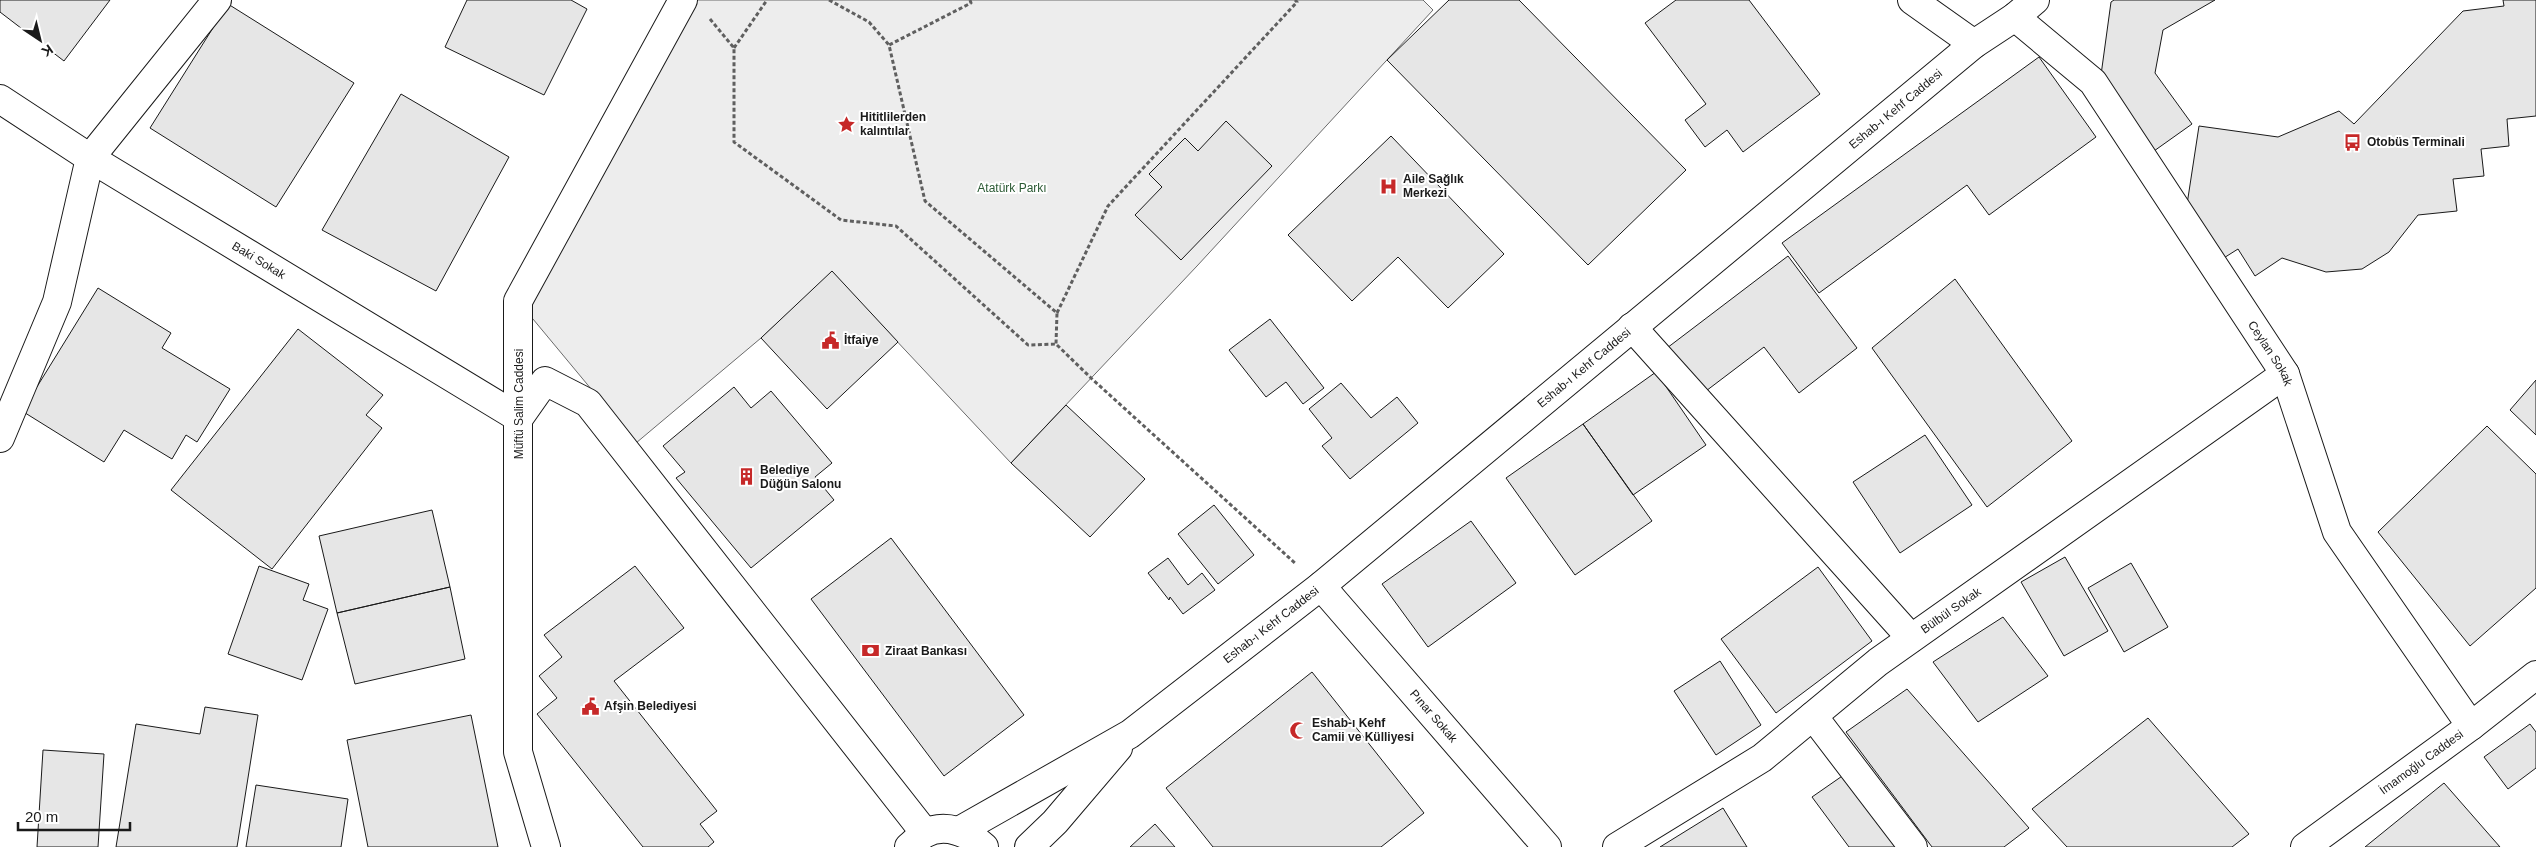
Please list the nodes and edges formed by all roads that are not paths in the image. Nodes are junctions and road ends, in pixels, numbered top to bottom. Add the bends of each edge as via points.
1 (1912, 0) edge
2 (202, 5) edge
3 (694, 7) edge
4 (2025, 8) edge
5 (1974, 44) junction
6 (0, 100) edge
7 (90, 158) junction
8 (1632, 327) junction
9 (2285, 374) junction
10 (519, 418) junction
11 (0, 438) edge
12 (1321, 586) junction
13 (1911, 638) junction
14 (2536, 675) edge
15 (1813, 716) junction
16 (2471, 726) junction
17 (1130, 734) junction
18 (959, 831) junction
19 (917, 840) edge
20 (546, 847) edge
21 (984, 847) edge
22 (1029, 847) edge
23 (1547, 847) edge
24 (1617, 847) edge
25 (1912, 847) edge
26 (2305, 847) edge

1 - 5 street
2 - 7 street
3 - 10 street, Müftü Salim Caddesi via 518,301
4 - 5 street, Eshab-ı Kehf Caddesi
4 - 9 street, Ceylan Sokak via 2093,82
5 - 8 street, Eshab-ı Kehf Caddesi
6 - 7 street, Baki Sokak
7 - 10 street, Baki Sokak
7 - 11 street via 57,302
8 - 12 street, Eshab-ı Kehf Caddesi
8 - 13 street
9 - 13 street, Bülbül Sokak
9 - 16 street, Ceylan Sokak via 2337,532
10 - 19 street via 545,381 588,403
10 - 20 street, Müftü Salim Caddesi via 518,752
12 - 17 street, Eshab-ı Kehf Caddesi
12 - 23 street, Pınar Sokak
13 - 15 street, Bülbül Sokak
14 - 16 street, İmamoğlu Caddesi
15 - 24 street, Bülbül Sokak via 1762,758
15 - 25 street
16 - 26 street, İmamoğlu Caddesi
17 - 18 street
17 - 22 street via 1055,822
18 - 19 street via 942,828
18 - 21 street

